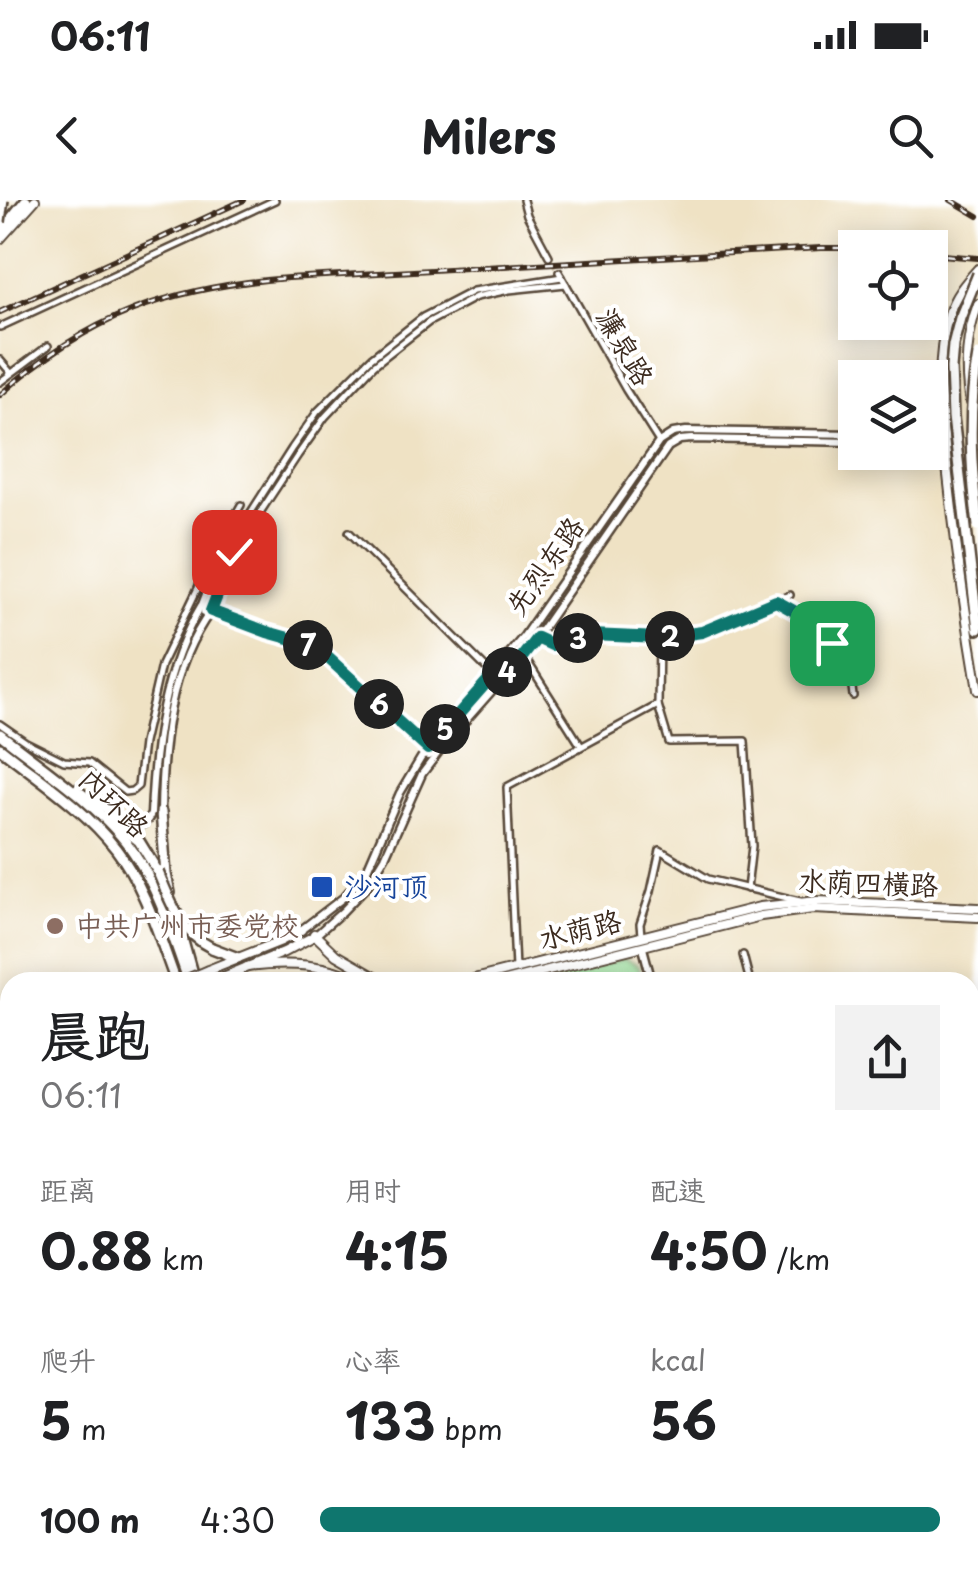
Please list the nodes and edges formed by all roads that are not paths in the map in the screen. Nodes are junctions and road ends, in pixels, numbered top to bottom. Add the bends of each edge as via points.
1 (26, 200) edge
2 (35, 200) edge
3 (275, 200) edge
4 (523, 200) edge
5 (3, 202) edge
6 (0, 222) edge
7 (0, 234) edge
8 (550, 256) tunnel mouth
9 (978, 271) edge
10 (474, 294) junction
11 (978, 304) edge
12 (0, 327) edge
13 (48, 346) dead end
14 (978, 356) edge
15 (371, 358) junction
16 (381, 359) junction
17 (0, 360) edge
18 (943, 360) edge
19 (11, 373) junction
20 (0, 382) edge
21 (975, 414) edge
22 (838, 434) edge
23 (948, 435) edge
24 (775, 436) junction
25 (978, 440) edge
26 (838, 441) edge
27 (659, 442) junction
28 (948, 445) edge
29 (948, 470) edge
30 (261, 496) junction
31 (268, 500) junction
32 (241, 505) dead end
33 (978, 526) edge
34 (349, 532) dead end
35 (211, 549) junction
36 (222, 552) junction
37 (790, 595) dead end
38 (776, 601) junction
39 (202, 606) junction
40 (211, 611) junction
41 (978, 629) edge
42 (537, 638) junction
43 (659, 638) junction
44 (524, 655) junction
45 (500, 667) junction
46 (509, 674) junction
47 (493, 675) junction
48 (978, 690) edge
49 (852, 696) dead end
50 (658, 705) junction
51 (0, 729) edge
52 (581, 746) junction
53 (0, 748) edge
54 (428, 749) junction
55 (138, 786) junction
56 (67, 788) junction
57 (152, 793) junction
58 (161, 812) joint
59 (747, 890) junction
60 (802, 902) junction
61 (978, 908) edge
62 (978, 917) edge
63 (302, 930) junction
64 (316, 935) junction
65 (642, 943) junction
66 (298, 945) junction
67 (743, 955) dead end
68 (238, 958) junction
69 (247, 966) junction
70 (314, 966) junction
71 (515, 969) junction
72 (174, 972) edge
73 (188, 972) edge
74 (189, 972) edge
75 (203, 972) edge
76 (234, 972) edge
77 (340, 972) edge
78 (365, 972) edge
79 (503, 972) edge
80 (538, 972) edge
81 (649, 972) edge
82 (747, 972) edge

1 - 7 highway
2 - 7 main road
3 - 12 street
4 - 8 street
5 - 6 highway, bridge
9 - 18 main road via 957,294
9 - 41 highway, bridge via 951,368
10 - 15 street via 422,317
10 - 16 street
10 - 27 street, 濂泉路 via 562,278
11 - 21 main road via 967,381
13 - 19 street
14 - 33 highway, bridge via 969,439
15 - 16 street
15 - 30 street via 318,412
16 - 31 street via 325,417
17 - 19 street
19 - 20 street
21 - 25 main road
22 - 24 street, 先烈东路
23 - 25 main road
24 - 26 street, 先烈东路
24 - 27 street, 先烈东路 via 686,431
24 - 42 street, 先烈东路 via 684,439 668,447
25 - 28 main road
27 - 45 street, 先烈东路
29 - 48 main road
30 - 31 street
30 - 36 street
31 - 40 street via 234,552
32 - 35 street
34 - 47 street
35 - 36 street
35 - 55 street via 161,665
36 - 39 street
37 - 38 street
38 - 43 street via 702,632
38 - 49 street via 817,624 850,670
39 - 40 street
39 - 57 street via 172,673
40 - 54 street via 326,656
40 - 58 street via 172,704
42 - 43 street via 552,645 592,635
42 - 44 street, 先烈东路
43 - 50 street
44 - 46 street, 先烈东路
44 - 52 street
45 - 46 street
45 - 47 street, 先烈东路
46 - 64 street, 先烈东路 via 422,774 368,885
47 - 54 street, 先烈东路
50 - 52 street
50 - 59 street via 669,742 745,740 752,846
51 - 55 street via 64,761 90,763 125,792
51 - 56 highway, 内环路
51 - 57 street via 130,827 148,822
52 - 71 street via 507,787
53 - 72 highway, 内环路 via 116,848
54 - 63 street, 先烈东路 via 366,872
55 - 57 street
56 - 68 highway, bridge via 139,840 194,938
56 - 73 highway, 内环路 via 136,854
58 - 74 highway via 168,890
59 - 60 street
59 - 65 street via 708,878 660,850 640,924
60 - 61 main road, 水荫四横路
60 - 65 main road, 水荫四横路 via 760,906
62 - 65 main road, 水荫四横路 via 813,909
63 - 64 main road
63 - 66 main road
63 - 68 main road, 先烈东路
64 - 66 main road, 先烈东路
64 - 78 main road
65 - 71 main road, 水荫路
65 - 80 main road, 水荫路
65 - 81 street, 水荫路
66 - 69 main road, 先烈东路
66 - 70 main road
67 - 82 street
68 - 75 main road, 先烈东路, bridge
69 - 70 main road
69 - 76 main road, 先烈东路
70 - 77 main road
71 - 79 main road, 水荫路

